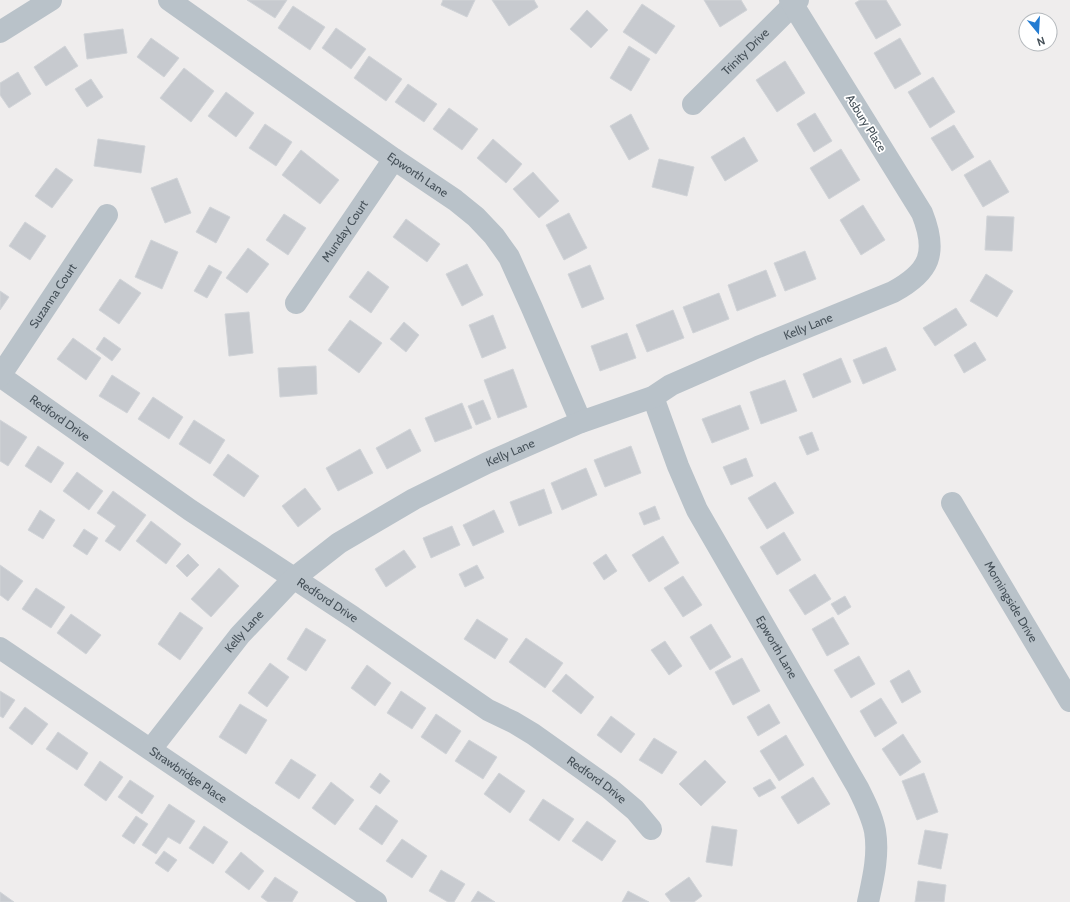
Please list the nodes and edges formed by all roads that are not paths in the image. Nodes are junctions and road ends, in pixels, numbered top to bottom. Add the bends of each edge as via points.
1 (51, 0) edge
2 (169, 0) edge
3 (793, 2) edge
4 (0, 32) edge
5 (693, 104) dead end
6 (394, 159) junction
7 (107, 216) dead end
8 (930, 251) joint
9 (296, 303) dead end
10 (0, 376) edge
11 (653, 397) junction
12 (581, 422) junction
13 (952, 503) dead end
14 (293, 578) junction
15 (0, 648) edge
16 (1070, 701) edge
17 (151, 749) junction
18 (651, 829) dead end
19 (376, 902) edge
20 (868, 902) edge

1 - 4 street
2 - 6 street, Epworth Lane
3 - 5 street, Trinity Drive
3 - 8 street, Asbury Place via 922,213 927,225
6 - 9 street, Munday Court
6 - 12 street, Epworth Lane via 455,200 494,236 520,279
7 - 10 street, Suzanna Court
8 - 11 street, Kelly Lane via 920,273 908,284 893,292 758,347 672,385
10 - 14 street, Redford Drive
11 - 12 street, Kelly Lane
11 - 20 street, Epworth Lane via 697,510 869,810 875,831 876,853
12 - 14 street, Kelly Lane via 487,463 414,499 338,543
13 - 16 street, Morningside Drive
14 - 17 street, Kelly Lane via 240,635
14 - 18 street, Redford Drive via 488,710 536,736 619,796
15 - 17 street, Strawbridge Place
17 - 19 street, Strawbridge Place

